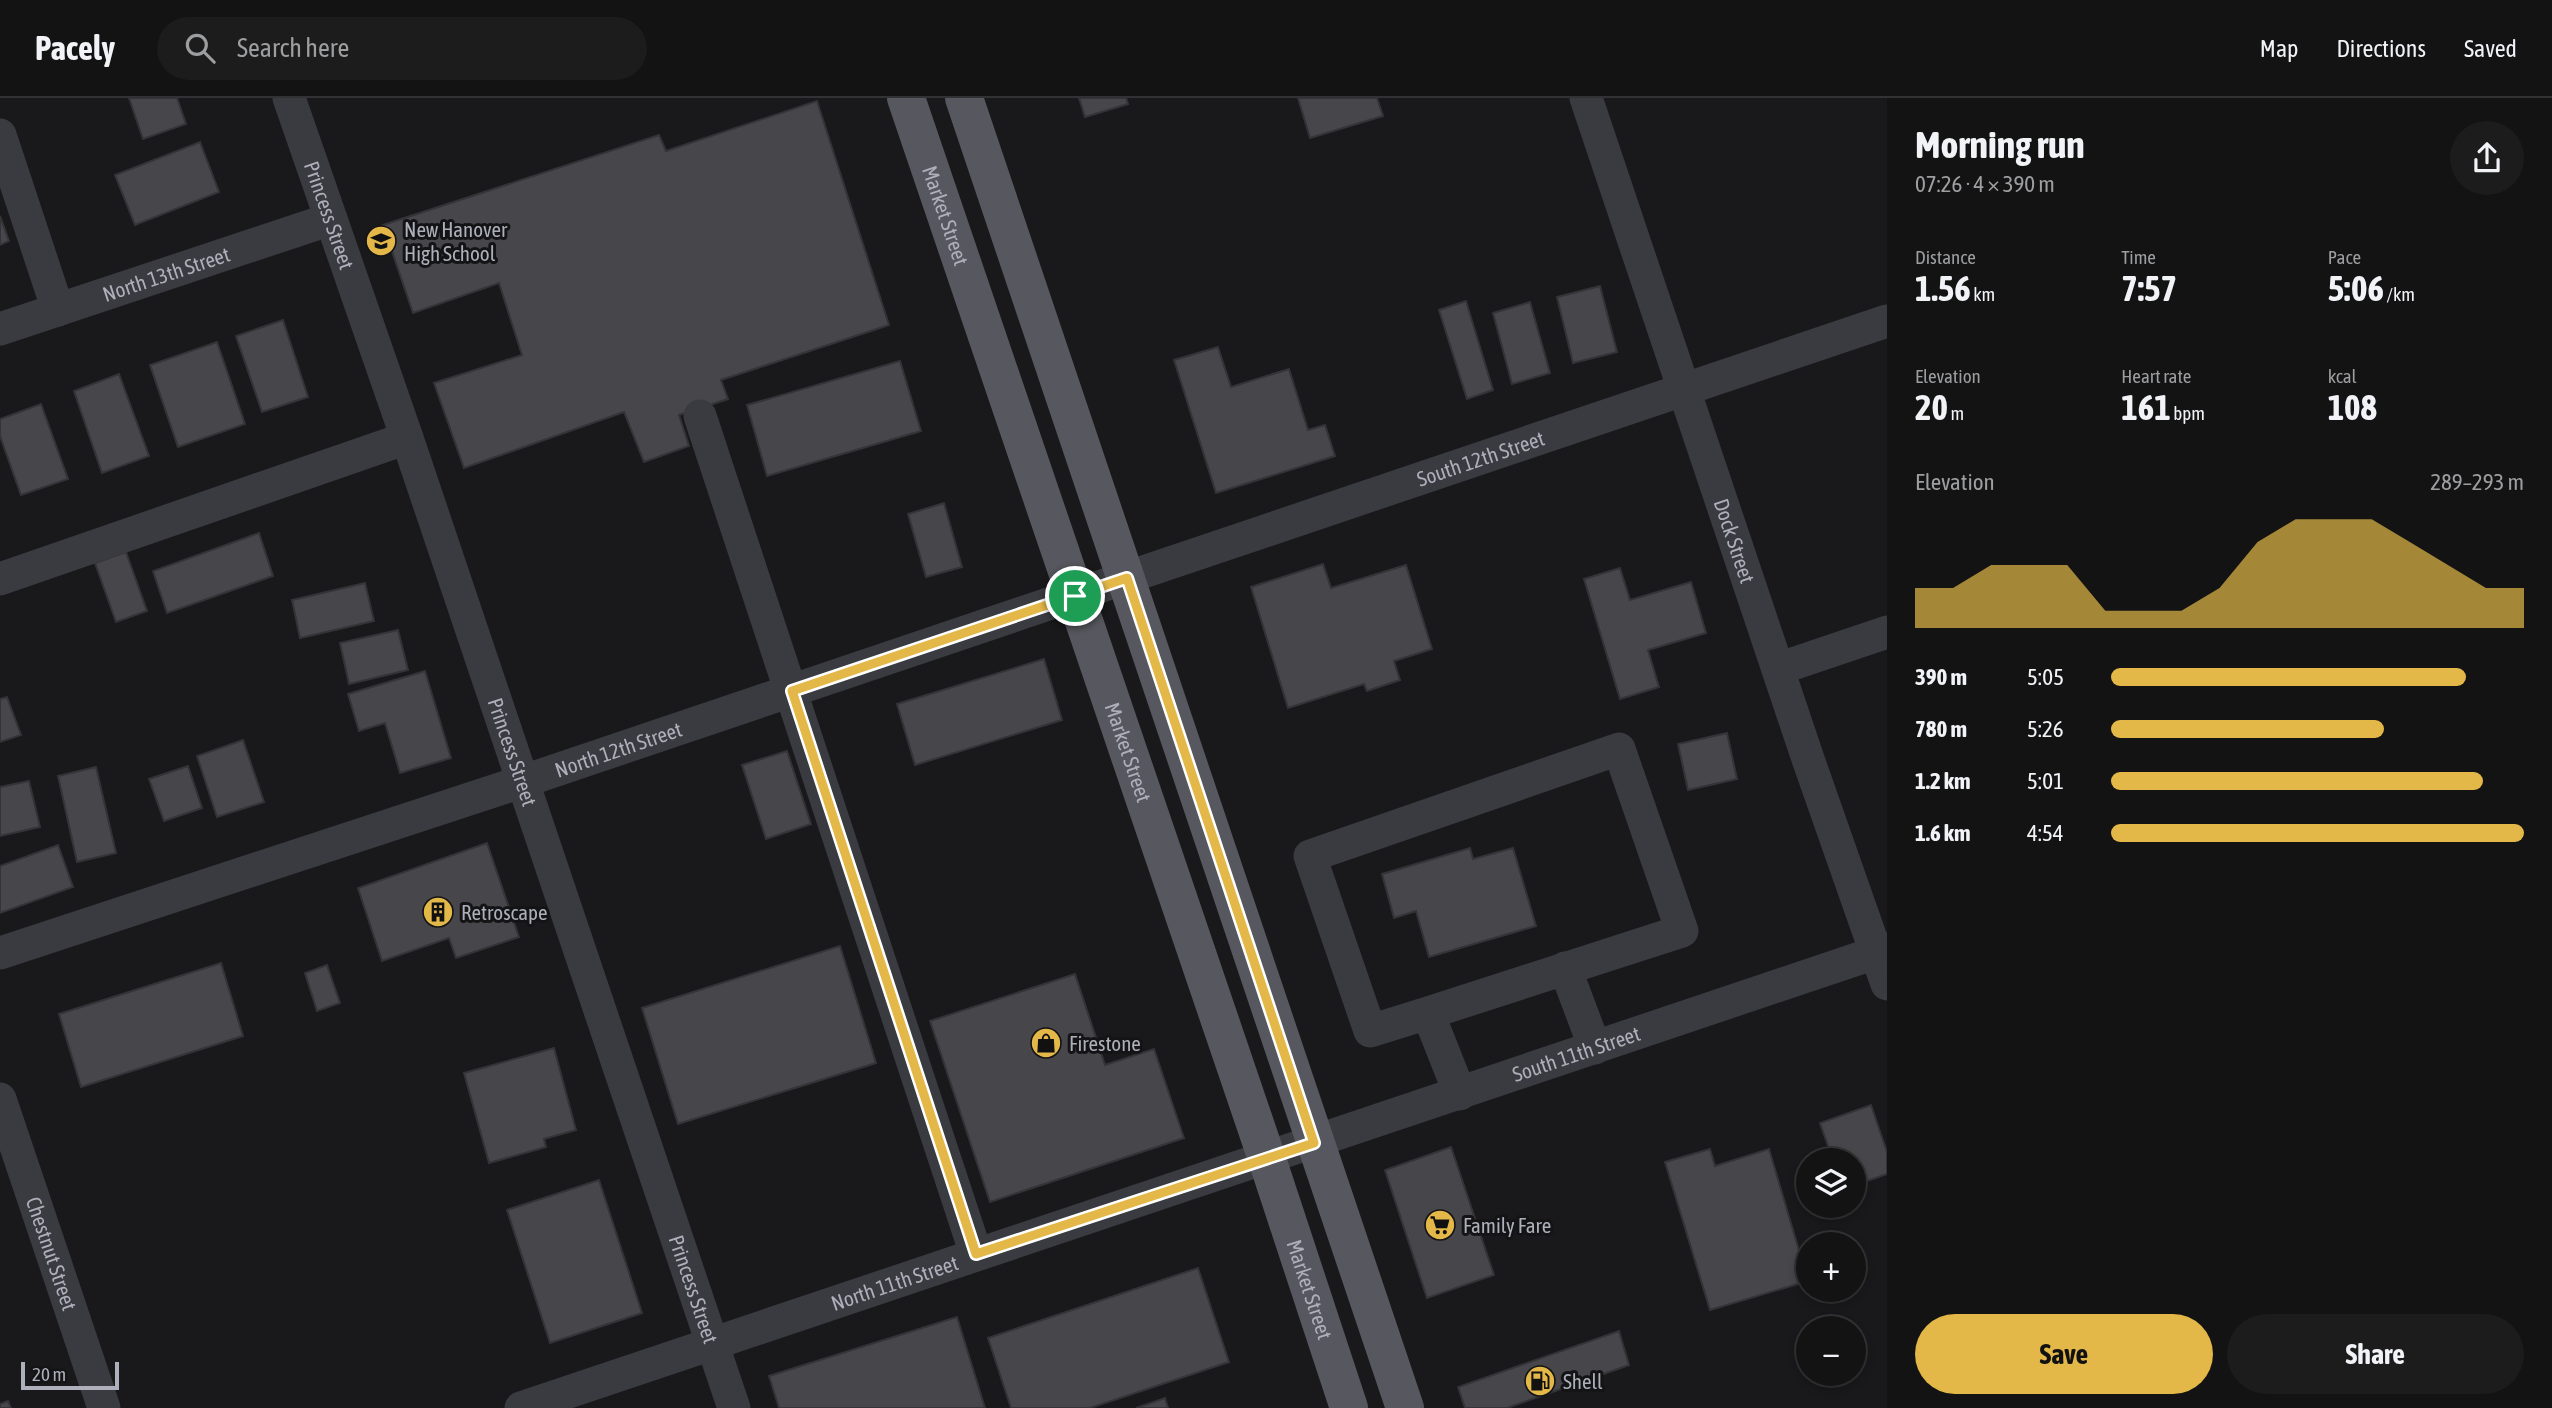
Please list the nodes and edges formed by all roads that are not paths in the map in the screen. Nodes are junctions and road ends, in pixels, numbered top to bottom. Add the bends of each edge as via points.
1 (289, 98) edge
2 (906, 98) edge
3 (964, 98) edge
4 (1586, 98) edge
5 (0, 135) edge
6 (331, 219) junction
7 (58, 310) junction
8 (1887, 321) edge
9 (0, 329) edge
10 (1685, 390) junction
11 (700, 416) dead end
12 (407, 438) junction
13 (1127, 578) junction
14 (0, 579) edge
15 (1075, 596) junction
16 (1887, 632) edge
17 (1778, 669) junction
18 (792, 691) junction
19 (521, 782) junction
20 (1882, 951) edge
21 (0, 953) edge
22 (1565, 968) junction
23 (1887, 984) edge
24 (1428, 1013) junction
25 (1595, 1048) junction
26 (1460, 1094) junction
27 (0, 1099) edge
28 (1314, 1143) junction
29 (1267, 1159) junction
30 (976, 1254) junction
31 (713, 1344) junction
32 (104, 1408) edge
33 (521, 1408) edge
34 (734, 1408) edge
35 (1349, 1408) edge
36 (1405, 1408) edge

1 - 6 street, Princess Street
2 - 15 main road, Market Street
3 - 13 main road
4 - 10 street, Dock Street
5 - 7 street
6 - 7 street, North 13th Street
6 - 12 street, Princess Street
7 - 9 street, North 13th Street
8 - 10 street, South 12th Street
10 - 13 street, South 12th Street
10 - 17 street, Dock Street
11 - 18 street
12 - 14 street
12 - 19 street, Princess Street
13 - 15 street, South 12th Street
13 - 28 main road
15 - 18 street, North 12th Street
15 - 29 main road, Market Street
16 - 17 street
17 - 20 street, Dock Street
18 - 19 street, North 12th Street
18 - 30 street
19 - 21 street, North 12th Street
19 - 31 street, Princess Street
20 - 23 street, Dock Street
20 - 25 street, South 11th Street
22 - 24 street
22 - 24 street via 1682,931 1619,749 1310,856 1370,1031
22 - 25 street
24 - 26 street
25 - 26 street, South 11th Street
26 - 28 street, South 11th Street
27 - 32 street, Chestnut Street
28 - 29 street, South 11th Street
28 - 36 main road
29 - 30 street, North 11th Street
29 - 35 main road, Market Street
30 - 31 street, North 11th Street
31 - 33 street, North 11th Street
31 - 34 street, Princess Street

